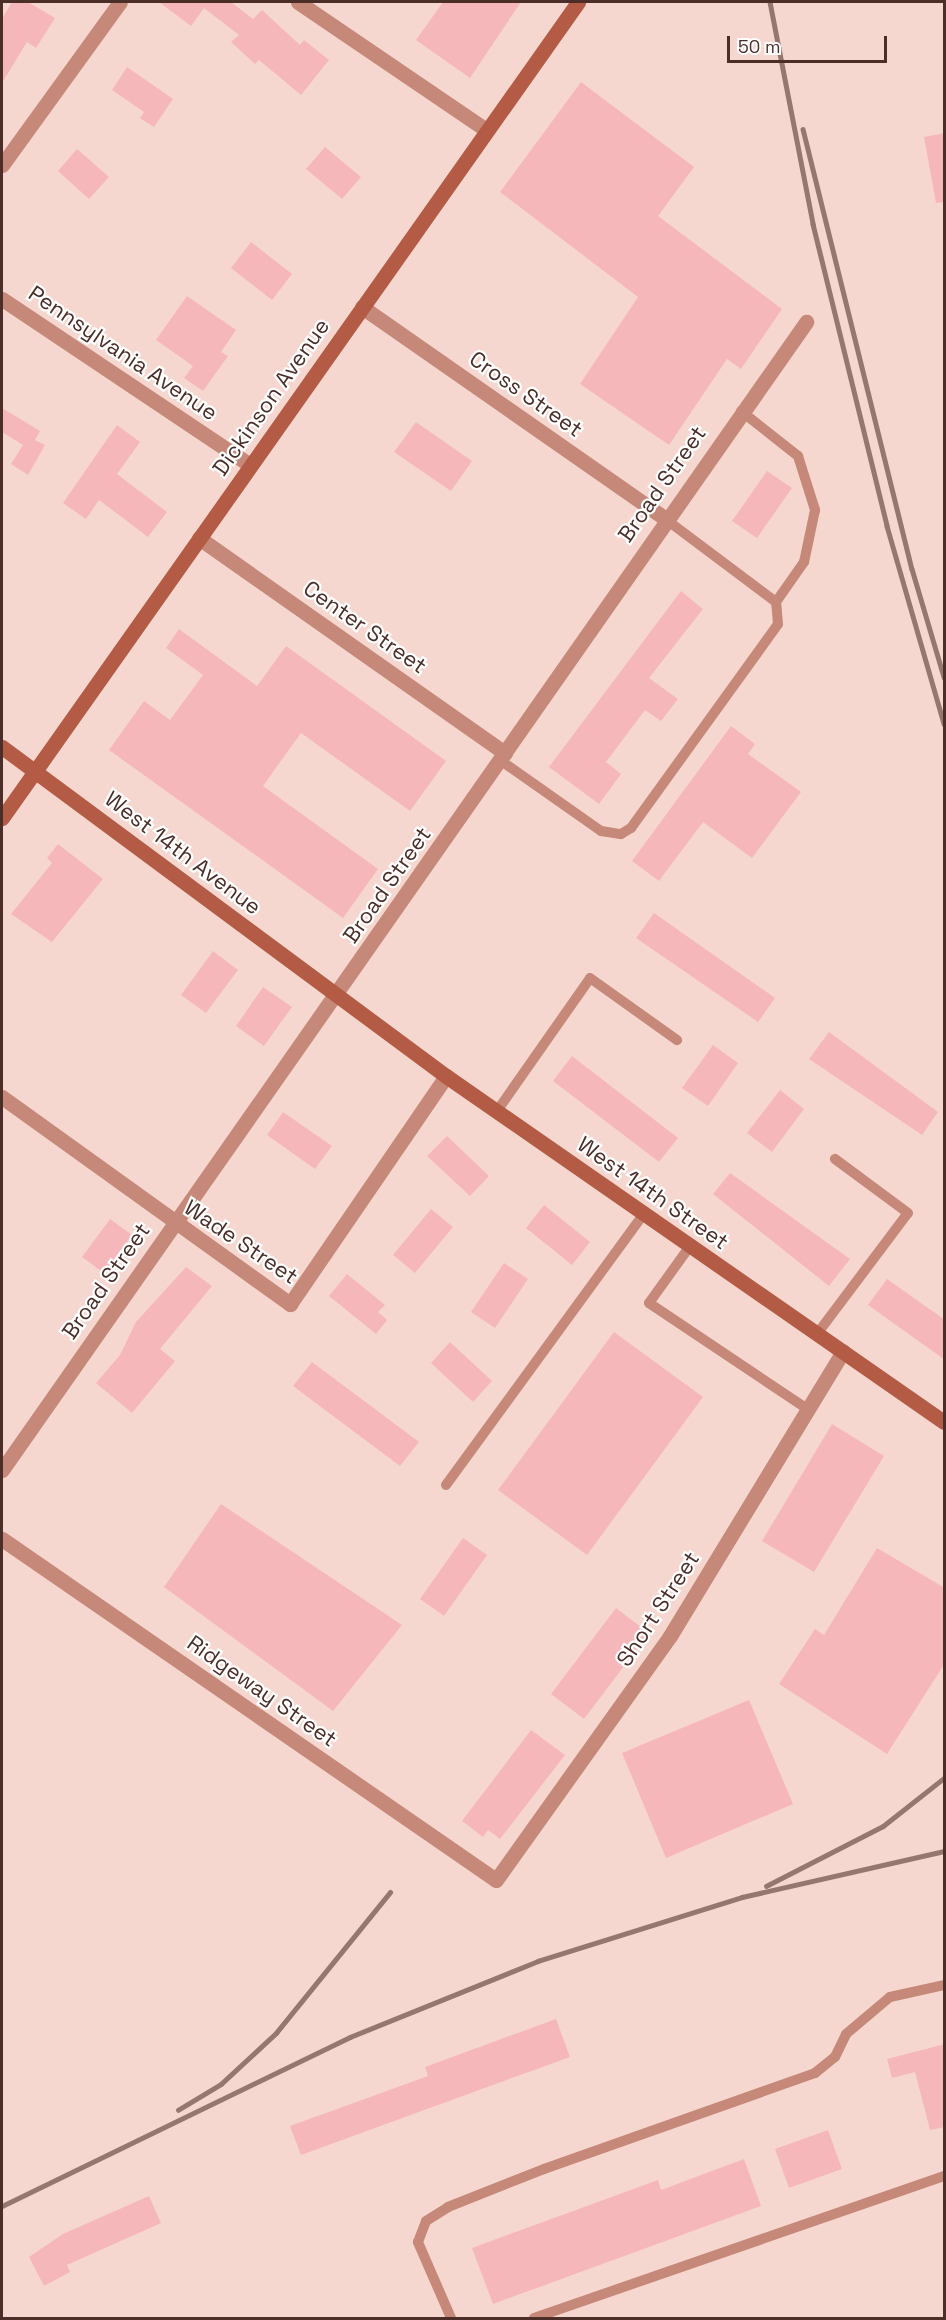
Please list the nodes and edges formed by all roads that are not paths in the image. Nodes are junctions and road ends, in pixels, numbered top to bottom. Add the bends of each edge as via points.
1 (120, 2) edge
2 (298, 2) edge
3 (578, 2) edge
4 (486, 130) junction
5 (2, 165) edge
6 (2, 299) edge
7 (362, 307) junction
8 (806, 322) dead end
9 (741, 411) junction
10 (250, 465) junction
11 (664, 518) junction
12 (199, 538) junction
13 (776, 602) junction
14 (2, 747) edge
15 (503, 757) junction
16 (35, 770) junction
17 (2, 818) edge
18 (337, 997) junction
19 (677, 1040) dead end
20 (446, 1076) junction
21 (2, 1097) edge
22 (496, 1111) junction
23 (835, 1159) dead end
24 (644, 1213) junction
25 (173, 1224) junction
26 (690, 1246) junction
27 (817, 1335) junction
28 (843, 1352) junction
29 (807, 1408) junction
30 (945, 1422) edge
31 (2, 1470) edge
32 (447, 1485) dead end
33 (2, 1539) edge
34 (496, 1880) joint
35 (945, 1985) edge
36 (945, 2176) edge
37 (451, 2319) edge
38 (534, 2319) edge

1 - 5 street
2 - 4 street
3 - 4 street, Dickinson Avenue
4 - 7 street, Dickinson Avenue
6 - 10 street, Pennsylvania Avenue
7 - 10 street, Dickinson Avenue
7 - 11 street, Cross Street
8 - 9 street, Broad Street
9 - 11 street, Broad Street
9 - 13 lane via 798,456 815,510 804,562
10 - 12 street, Dickinson Avenue
11 - 13 lane
11 - 15 street, Broad Street
12 - 15 street, Center Street
12 - 16 street, Dickinson Avenue
13 - 15 lane via 778,624 631,828 621,834 601,831
14 - 16 street, West 14th Avenue
15 - 18 street, Broad Street
16 - 17 street, Dickinson Avenue
16 - 18 street, West 14th Avenue
18 - 20 street, West 14th Street
18 - 25 street, Broad Street
19 - 22 lane via 590,978
20 - 22 street, West 14th Street
20 - 25 street, Wade Street via 291,1304
21 - 25 street, Wade Street
22 - 24 street, West 14th Street
23 - 27 lane via 908,1212
24 - 26 street, West 14th Street
24 - 32 lane
25 - 31 street, Broad Street
26 - 27 street, West 14th Street
26 - 29 lane via 649,1303
27 - 28 street, West 14th Street
28 - 29 street, Short Street
28 - 30 street, West 14th Street
29 - 34 street, Short Street via 670,1636
33 - 34 street, Ridgeway Street
35 - 37 lane via 890,1997 854,2027 835,2056 815,2073 448,2206 426,2221 418,2242
36 - 38 lane

